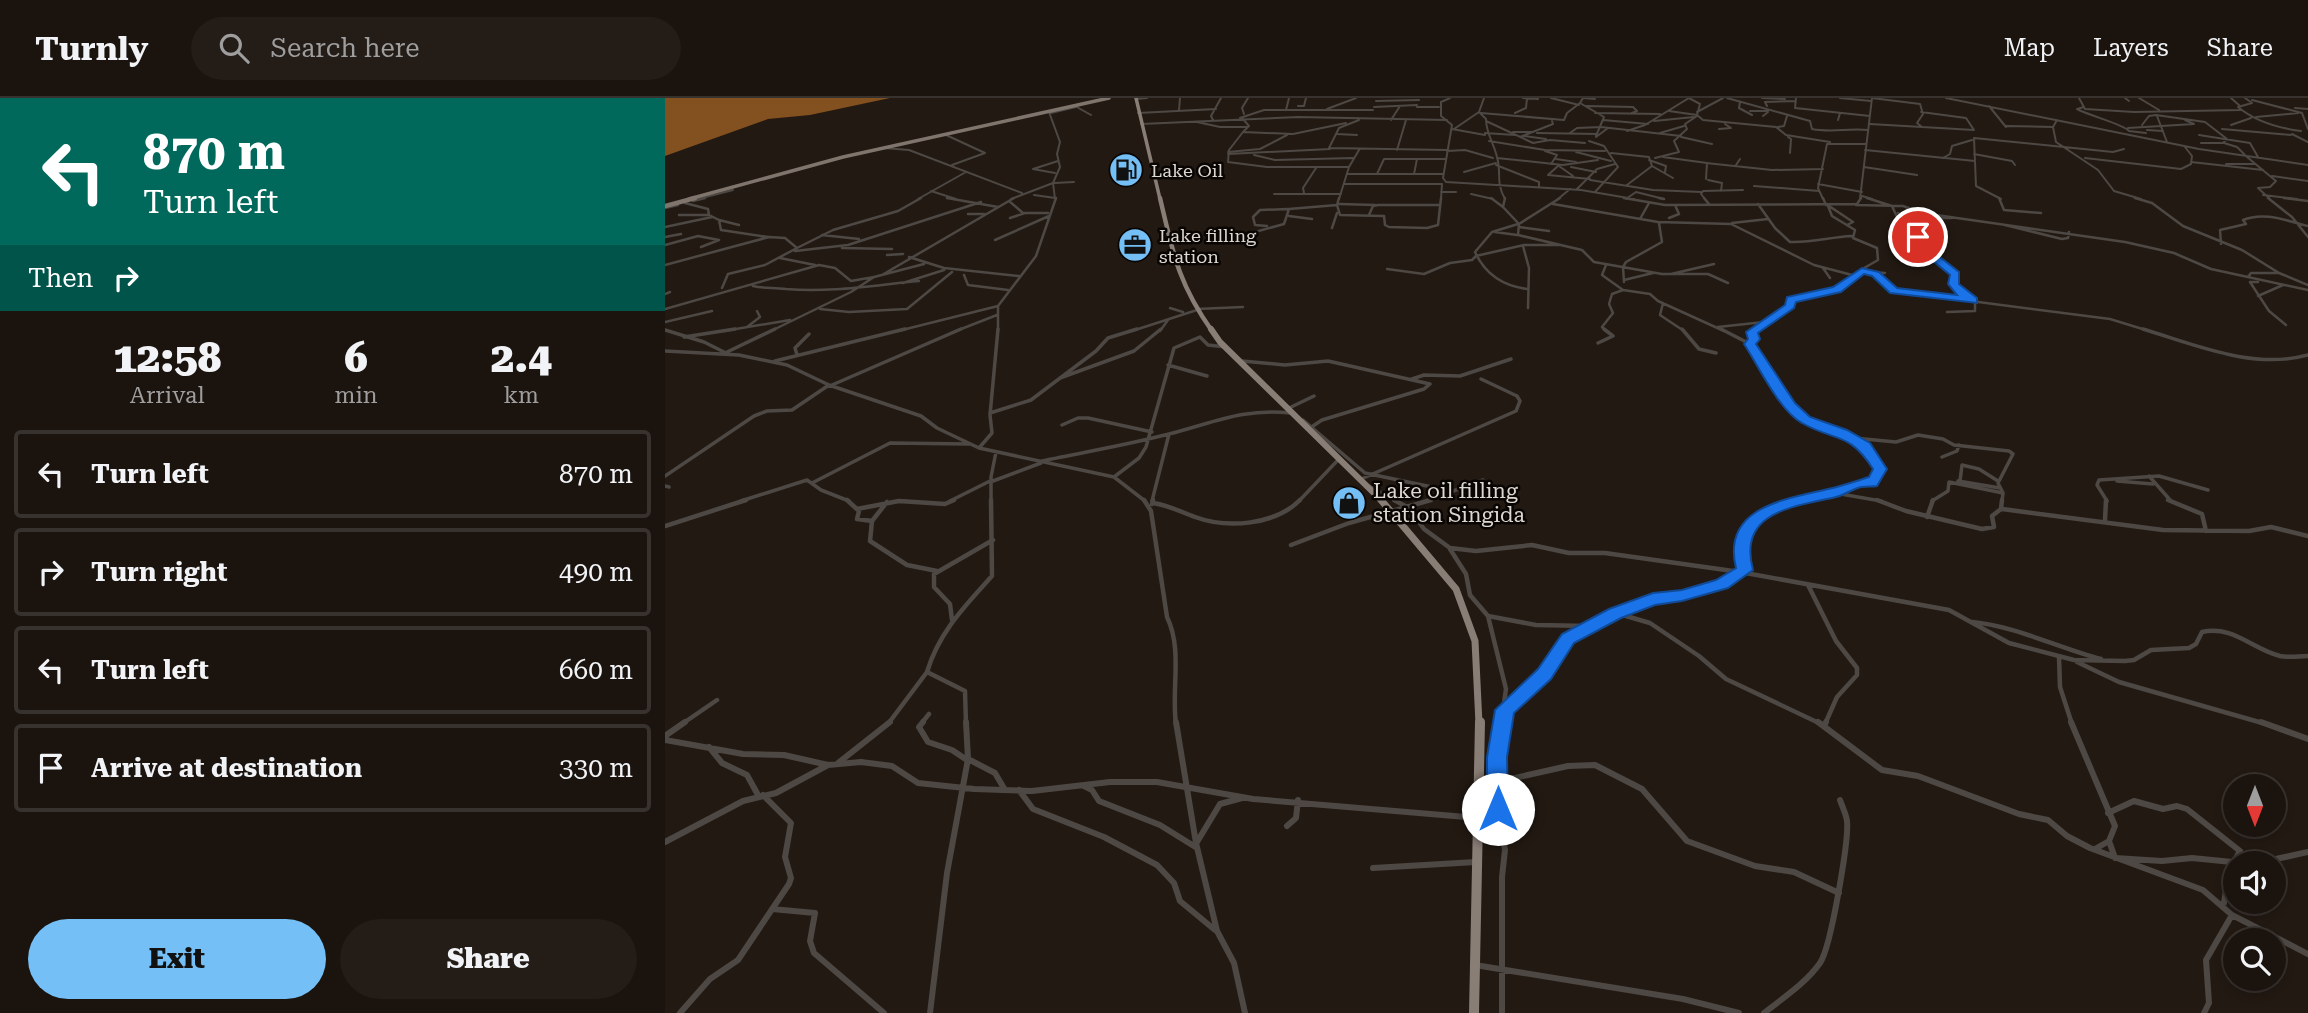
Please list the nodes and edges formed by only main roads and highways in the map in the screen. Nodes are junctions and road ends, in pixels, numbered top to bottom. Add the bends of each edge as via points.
1 (1109, 98) edge
2 (1136, 99) edge
3 (665, 207) edge
4 (1474, 1013) edge

1 - 3 main road via 884,148
2 - 4 highway via 1178,273 1197,310 1238,360 1392,512 1457,589 1480,667

